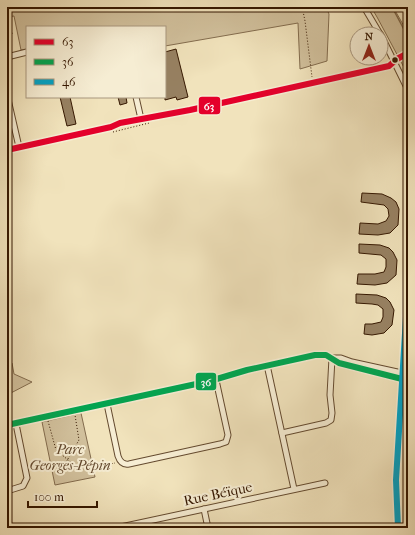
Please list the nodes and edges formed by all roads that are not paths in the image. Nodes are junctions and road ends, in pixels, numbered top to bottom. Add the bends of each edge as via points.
1 (364, 7) edge
2 (376, 26) edge
3 (389, 51) edge
4 (26, 52) edge
5 (406, 54) edge
6 (7, 57) edge
7 (394, 62) junction
8 (408, 90) edge
9 (7, 95) edge
10 (136, 98) edge
11 (141, 119) junction
12 (19, 147) junction
13 (7, 150) edge
14 (408, 242) edge
15 (332, 358) junction
16 (267, 365) junction
17 (402, 376) junction
18 (216, 380) junction
19 (107, 404) junction
20 (16, 424) junction
21 (7, 425) edge
22 (282, 433) junction
23 (325, 483) dead end
24 (294, 489) junction
25 (7, 491) edge
26 (204, 509) junction
27 (116, 528) edge
28 (208, 528) edge
29 (398, 528) edge

1 - 2 street
3 - 7 street
4 - 6 street
5 - 7 street
7 - 8 street
7 - 11 street via 389,66
9 - 12 street
10 - 11 street
11 - 12 street
12 - 13 street
14 - 17 street
15 - 16 street via 315,354
15 - 17 street via 340,363
15 - 22 street via 331,420
16 - 18 street
16 - 22 street
17 - 29 street via 396,480
18 - 19 street
18 - 19 street via 228,437 224,443 212,446 130,464 123,463 118,456
19 - 20 street
20 - 21 street
20 - 25 street via 27,478 23,486
22 - 24 street
23 - 24 street, Rue Béïque
24 - 26 street, Rue Béïque
26 - 27 street, Rue Béïque
26 - 28 street

